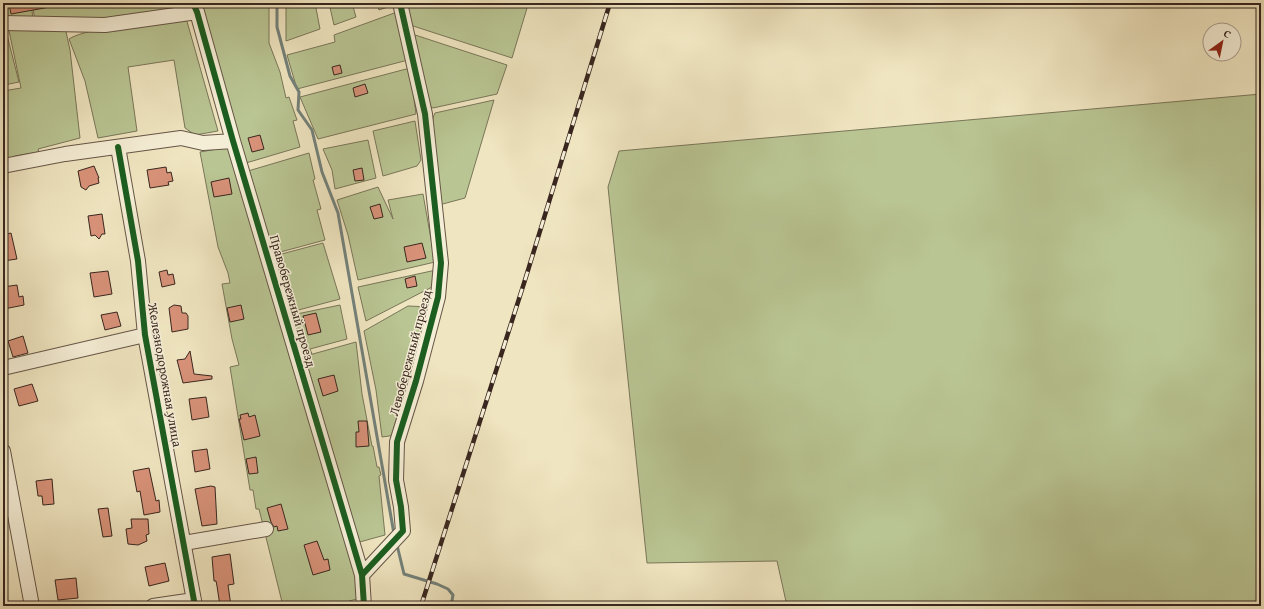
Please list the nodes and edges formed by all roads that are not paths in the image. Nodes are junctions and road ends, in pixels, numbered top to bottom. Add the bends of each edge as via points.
1 (400, 3) edge
2 (195, 8) edge
3 (3, 22) edge
4 (233, 141) junction
5 (118, 147) junction
6 (3, 166) edge
7 (145, 335) junction
8 (3, 368) edge
9 (3, 451) edge
10 (7, 490) edge
11 (266, 529) dead end
12 (184, 543) junction
13 (362, 575) junction
14 (194, 603) edge
15 (32, 606) edge
16 (153, 606) edge
17 (364, 606) edge

1 - 13 street, Левобережный проезд via 425,114 441,263 438,296 397,442 396,480 402,530
2 - 3 street via 105,24
2 - 4 street, Правобережный проезд
4 - 5 street via 203,143 181,138
4 - 13 street, Правобережный проезд
5 - 6 street
5 - 7 street, Железнодорожная улица via 138,261
7 - 8 street
7 - 12 street, Железнодорожная улица
9 - 10 street
10 - 15 street
11 - 12 street
12 - 14 street, Железнодорожная улица
13 - 17 street, Правобережный проезд
14 - 16 street

